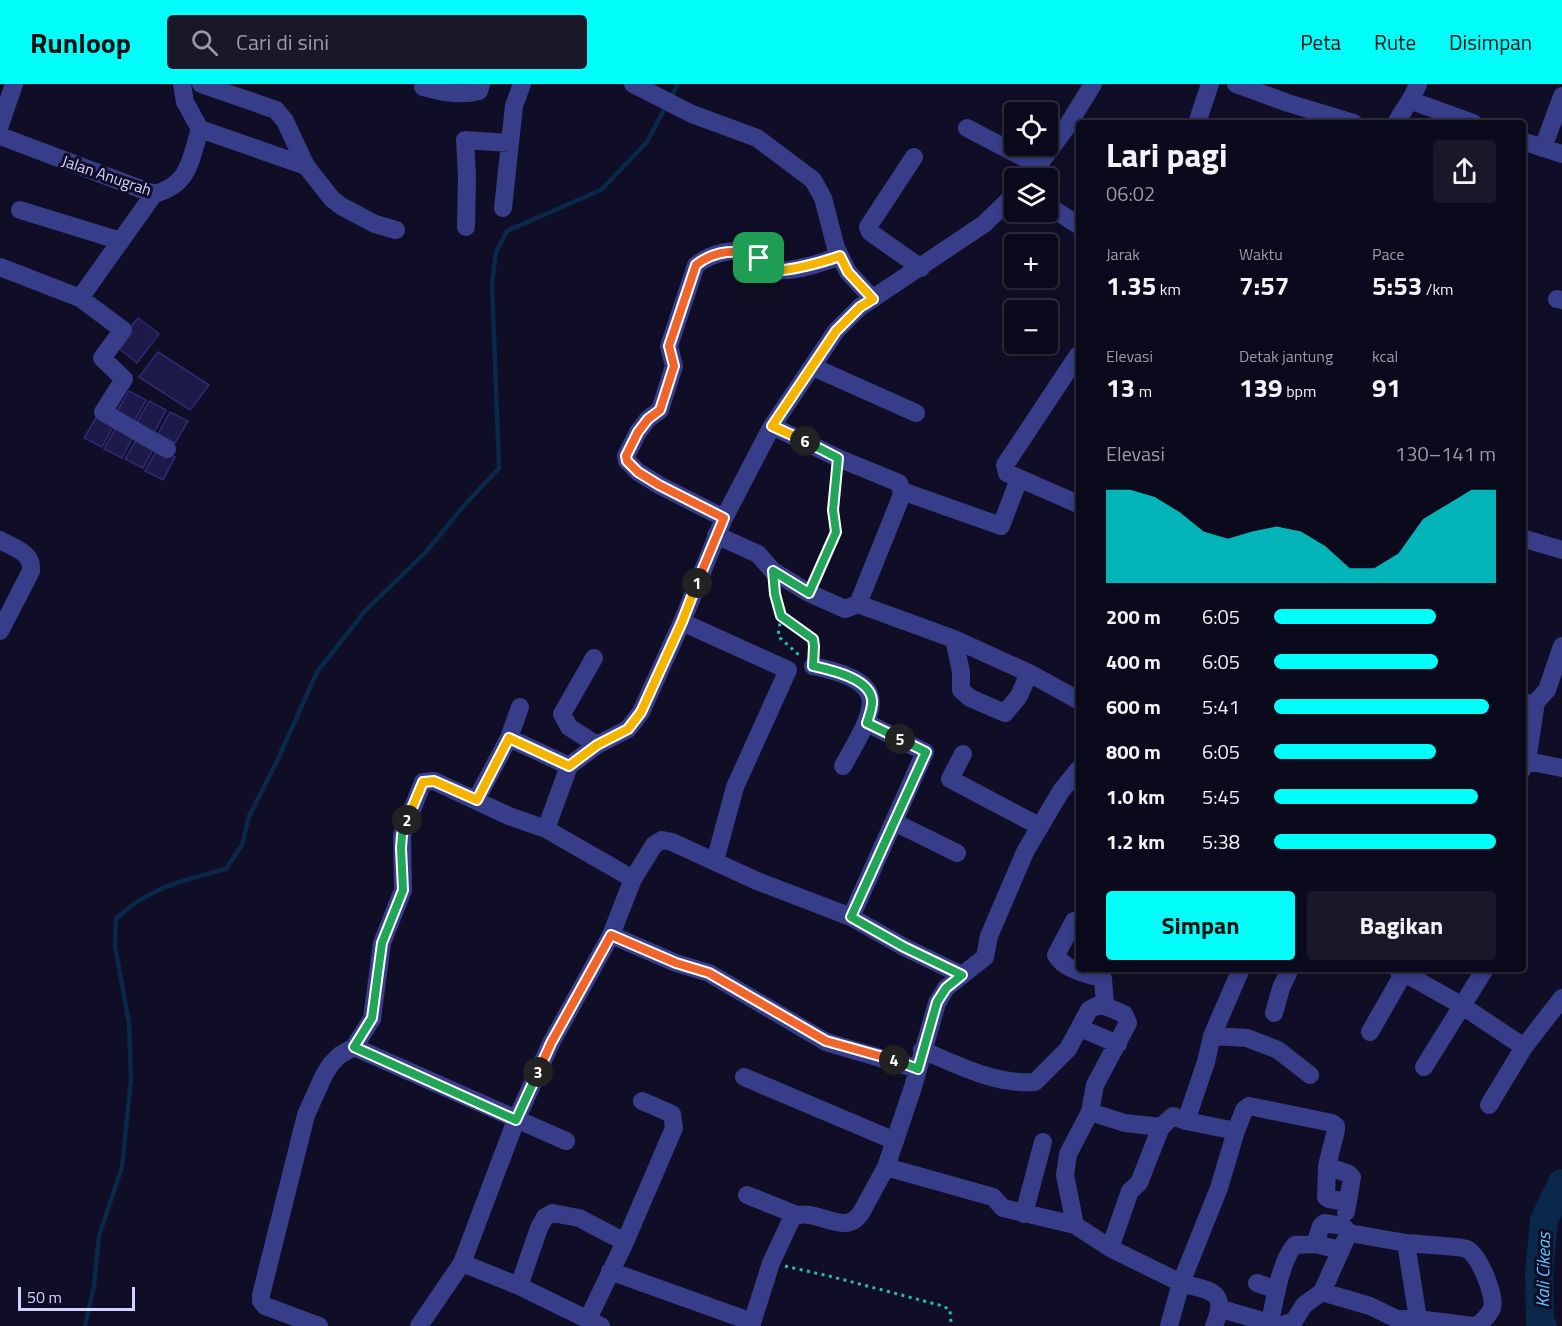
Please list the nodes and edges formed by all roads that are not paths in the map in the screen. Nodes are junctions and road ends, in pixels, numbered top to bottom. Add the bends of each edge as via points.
1 (14, 84) edge
2 (182, 84) edge
3 (201, 84) edge
4 (481, 84) edge
5 (522, 84) edge
6 (1093, 84) edge
7 (1210, 84) edge
8 (1236, 84) edge
9 (423, 87) dead end
10 (640, 88) edge
11 (1415, 92) edge
12 (1562, 96) edge
13 (1077, 120) edge
14 (1198, 120) edge
15 (1344, 120) edge
16 (1397, 120) edge
17 (1462, 120) edge
18 (0, 125) edge
19 (967, 128) dead end
20 (200, 129) junction
21 (1072, 131) edge
22 (0, 136) edge
23 (1526, 142) edge
24 (510, 143) junction
25 (1543, 148) junction
26 (1562, 154) edge
27 (914, 157) dead end
28 (306, 166) junction
29 (1027, 168) edge
30 (1037, 168) edge
31 (154, 194) junction
32 (1004, 205) edge
33 (503, 208) dead end
34 (20, 210) dead end
35 (1058, 212) edge
36 (1076, 224) edge
37 (466, 227) dead end
38 (396, 230) dead end
39 (121, 241) junction
40 (840, 256) junction
41 (0, 267) edge
42 (921, 268) junction
43 (80, 297) junction
44 (873, 299) junction
45 (1076, 358) edge
46 (813, 367) junction
47 (916, 413) dead end
48 (772, 426) junction
49 (167, 449) dead end
50 (1019, 479) junction
51 (902, 491) junction
52 (1076, 503) edge
53 (724, 518) junction
54 (716, 535) junction
55 (1526, 539) edge
56 (0, 540) edge
57 (1562, 550) edge
58 (858, 604) junction
59 (682, 622) junction
60 (0, 631) edge
61 (954, 639) junction
62 (1562, 646) edge
63 (594, 658) dead end
64 (813, 666) road end
65 (1029, 673) junction
66 (1076, 699) edge
67 (1529, 703) edge
68 (520, 708) dead end
69 (867, 723) junction
70 (509, 738) junction
71 (597, 745) junction
72 (1526, 750) edge
73 (963, 754) dead end
74 (569, 766) junction
75 (843, 766) dead end
76 (1526, 766) edge
77 (1562, 768) edge
78 (934, 771) dead end
79 (950, 779) junction
80 (1076, 779) edge
81 (477, 800) junction
82 (894, 822) junction
83 (1039, 826) junction
84 (546, 829) junction
85 (957, 853) dead end
86 (715, 861) junction
87 (633, 879) junction
88 (851, 917) junction
89 (1076, 920) edge
90 (611, 935) junction
91 (1076, 970) edge
92 (1086, 972) edge
93 (1240, 972) edge
94 (1289, 972) edge
95 (1401, 972) edge
96 (1405, 972) edge
97 (1483, 972) edge
98 (1104, 974) edge
99 (962, 975) junction
100 (1562, 998) edge
101 (1461, 1005) junction
102 (1105, 1006) junction
103 (1274, 1013) dead end
104 (1080, 1028) junction
105 (1370, 1032) dead end
106 (1212, 1036) junction
107 (1118, 1044) junction
108 (354, 1047) junction
109 (1524, 1047) junction
110 (922, 1050) junction
111 (1424, 1066) dead end
112 (918, 1069) junction
113 (1310, 1075) dead end
114 (744, 1077) dead end
115 (642, 1101) dead end
116 (1489, 1105) dead end
117 (1090, 1112) junction
118 (516, 1120) junction
119 (1186, 1121) junction
120 (1161, 1127) junction
121 (1236, 1131) junction
122 (566, 1142) dead end
123 (895, 1142) junction
124 (1043, 1142) dead end
125 (886, 1167) junction
126 (747, 1195) dead end
127 (1024, 1214) junction
128 (797, 1215) junction
129 (1075, 1225) junction
130 (1346, 1229) junction
131 (625, 1242) junction
132 (1406, 1243) junction
133 (1315, 1244) junction
134 (1110, 1248) junction
135 (1341, 1250) junction
136 (462, 1263) junction
137 (610, 1271) junction
138 (1181, 1282) junction
139 (1257, 1283) dead end
140 (519, 1286) junction
141 (1277, 1290) junction
142 (1322, 1292) junction
143 (563, 1318) edge
144 (1218, 1318) edge
145 (1418, 1319) junction
146 (594, 1323) edge
147 (1396, 1323) edge
148 (752, 1324) edge
149 (1275, 1325) edge
150 (319, 1326) edge
151 (419, 1326) edge
152 (1169, 1326) edge
153 (1475, 1326) edge

1 - 18 street
2 - 20 street via 185,102
3 - 28 street via 276,110
4 - 9 street via 478,91 470,94
5 - 24 street via 514,106
6 - 13 street
7 - 14 street
8 - 15 street
10 - 40 street via 692,114 757,138 813,180 823,198
11 - 16 street
11 - 17 street
12 - 25 street
19 - 29 street
20 - 28 street
20 - 31 street, Jalan Anugrah via 184,176 170,190
21 - 30 street
22 - 31 street, Jalan Anugrah
23 - 25 street
24 - 33 street
24 - 37 street via 464,131
25 - 26 street
27 - 42 street via 868,228
28 - 38 street via 340,206
31 - 39 street
32 - 42 street via 984,224
34 - 39 street
35 - 36 street
39 - 43 street
40 - 44 street via 848,272
40 - 53 street via 774,270 752,254 734,252 703,259 696,265 669,346 674,366 660,410 638,432 626,456 638,472
41 - 43 street
42 - 44 street
43 - 49 street via 123,330 102,358 124,379 103,412
44 - 46 street via 836,331
45 - 50 street via 1005,465 1007,473
46 - 47 street
46 - 48 street
48 - 51 street via 899,483
48 - 53 street
50 - 51 street via 1001,526
50 - 52 street
51 - 58 street
53 - 54 street
54 - 58 street via 758,554 773,571 809,593 845,609
54 - 59 street
55 - 57 street
56 - 60 street via 28,555 32,564
58 - 61 street
59 - 71 street via 641,712 628,729
59 - 86 street via 788,669 735,787
61 - 65 street
61 - 65 street via 961,690 970,698 1005,713 1019,696
62 - 67 street via 1547,690
63 - 71 street via 562,714 569,727
64 - 69 street via 834,670 862,683 872,701
65 - 66 street
67 - 72 street
68 - 70 street
69 - 75 street
69 - 82 street via 926,752
70 - 74 street
70 - 81 street
71 - 74 street
73 - 79 street
74 - 84 street
76 - 77 street
78 - 79 street
79 - 83 street
80 - 83 street via 1061,791
81 - 84 street
81 - 108 street via 434,781 423,782 402,835 403,890 382,943 372,1018
82 - 85 street
82 - 88 street
83 - 99 street via 1011,882 989,936 985,957
84 - 87 street
86 - 87 street via 662,840 654,845
86 - 88 street
87 - 90 street
88 - 99 street
89 - 91 street via 1056,955
90 - 112 street via 709,973 826,1041
90 - 118 street via 551,1043
92 - 98 street
93 - 106 street
94 - 103 street
95 - 105 street
96 - 101 street
97 - 101 street
98 - 102 street
99 - 110 street via 937,1002
100 - 109 street
101 - 109 street
101 - 111 street
102 - 104 street via 1089,1010
102 - 107 street via 1127,1018
104 - 107 street
104 - 110 street via 1068,1049 1035,1082 999,1080
106 - 113 street via 1247,1038 1278,1050
106 - 119 street
107 - 117 street via 1095,1085
108 - 118 street
108 - 150 street via 331,1064 306,1115 261,1295 265,1306
109 - 116 street
110 - 112 street
112 - 123 street
114 - 123 street
115 - 131 street via 672,1114 674,1128
117 - 120 street via 1125,1123
117 - 129 street via 1068,1154 1065,1175
118 - 122 street
118 - 136 street
119 - 120 street via 1173,1116
119 - 121 street
120 - 134 street via 1139,1183 1130,1191
121 - 130 street via 1249,1106 1336,1126 1327,1166 1326,1197 1348,1202
121 - 138 street via 1219,1188
123 - 125 street
124 - 127 street
125 - 127 street via 993,1197 1002,1208
125 - 128 street via 853,1222
126 - 128 street
127 - 129 street
128 - 148 street via 788,1222 771,1263
129 - 134 street
130 - 132 street
130 - 133 street via 1324,1223
130 - 135 street
131 - 137 street
131 - 140 street via 579,1218 552,1213 539,1227
132 - 145 street
132 - 153 street via 1467,1249 1477,1259 1493,1306
133 - 135 street
133 - 141 street via 1295,1245 1289,1252
134 - 138 street
135 - 142 street
136 - 140 street
136 - 151 street
137 - 146 street
137 - 148 street
138 - 144 street via 1212,1291 1218,1299
138 - 152 street
139 - 141 street
140 - 143 street
141 - 149 street
142 - 147 street via 1370,1306
142 - 149 street via 1304,1305 1294,1321
143 - 146 street
144 - 149 street
145 - 147 street
145 - 153 street

